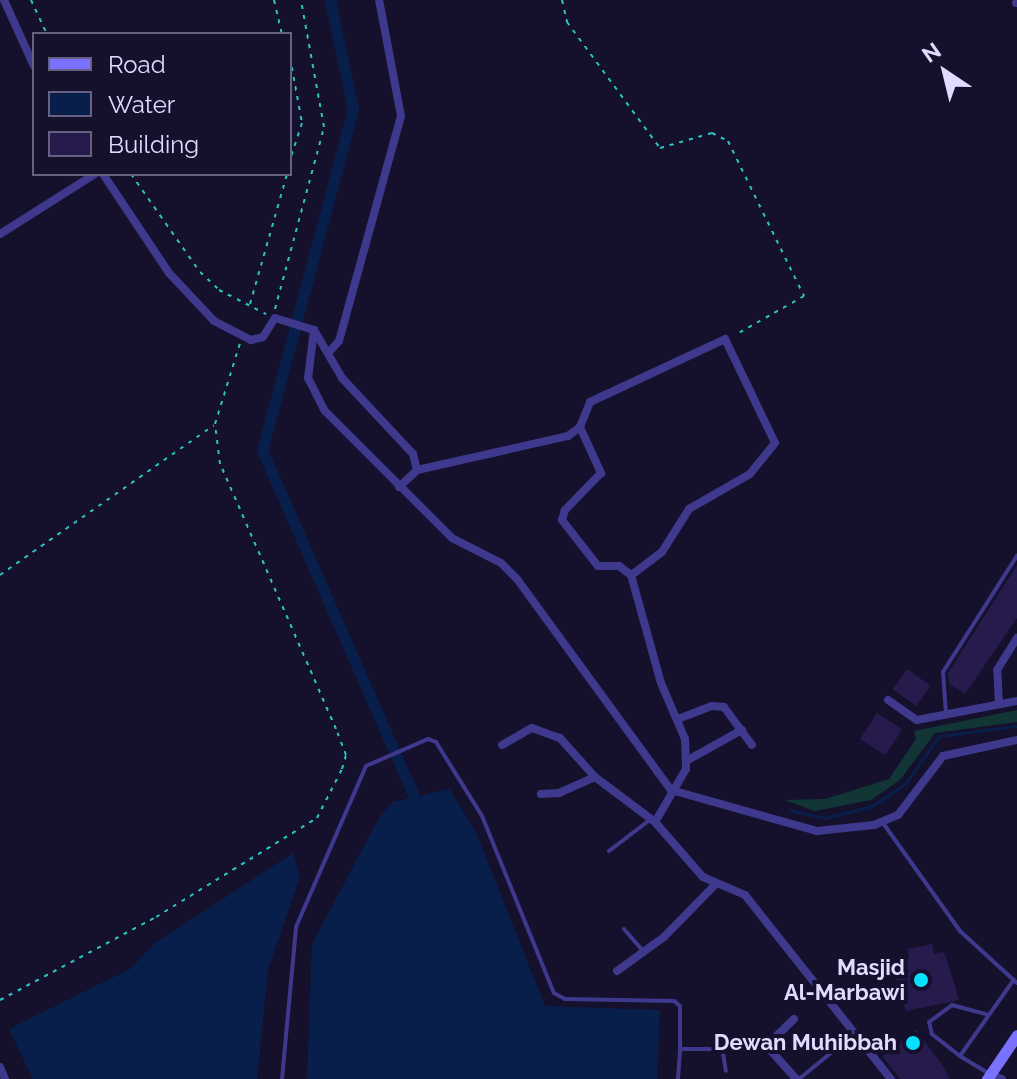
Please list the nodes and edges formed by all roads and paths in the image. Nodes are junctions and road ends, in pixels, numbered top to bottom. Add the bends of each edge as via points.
1 (4, 0) edge
2 (31, 0) edge
3 (274, 0) edge
4 (301, 0) edge
5 (379, 0) edge
6 (562, 0) edge
7 (46, 32) edge
8 (282, 32) edge
9 (32, 62) edge
10 (292, 68) edge
11 (292, 155) edge
12 (92, 176) edge
13 (104, 176) edge
14 (132, 176) edge
15 (286, 176) edge
16 (0, 234) edge
17 (250, 305) junction
18 (278, 319) junction
19 (311, 329) junction
20 (242, 338) junction
21 (725, 339) junction
22 (330, 351) junction
23 (215, 424) junction
24 (580, 427) junction
25 (417, 470) junction
26 (399, 487) junction
27 (1017, 556) edge
28 (0, 575) edge
29 (631, 575) junction
30 (1017, 638) edge
31 (888, 700) dead end
32 (1017, 701) edge
33 (999, 704) junction
34 (946, 714) junction
35 (678, 719) junction
36 (742, 730) junction
37 (1017, 740) edge
38 (502, 745) dead end
39 (752, 745) dead end
40 (688, 760) junction
41 (595, 777) junction
42 (671, 790) junction
43 (541, 794) dead end
44 (653, 820) junction
45 (883, 823) junction
46 (609, 851) dead end
47 (714, 886) junction
48 (624, 929) dead end
49 (643, 951) junction
50 (617, 971) dead end
51 (1015, 982) edge
52 (0, 1000) edge
53 (989, 1015) junction
54 (794, 1019) dead end
55 (1017, 1035) edge
56 (680, 1049) junction
57 (832, 1052) dead end
58 (960, 1056) junction
59 (0, 1067) edge
60 (726, 1071) dead end
61 (993, 1077) edge
62 (5, 1079) edge
63 (282, 1079) edge
64 (678, 1079) edge
65 (797, 1079) edge
66 (891, 1079) edge

1 - 9 street
2 - 7 path
3 - 8 path
4 - 18 path via 324,127 279,281
5 - 22 street via 401,116 339,341
6 - 21 path via 567,22 660,148 712,133 728,141 802,289 800,303
10 - 11 path via 302,123
12 - 16 street
13 - 20 street via 190,299
14 - 17 path via 184,255 219,290
15 - 17 path
17 - 18 path
18 - 19 street
18 - 20 street via 259,340
19 - 22 street
19 - 26 street via 311,392
20 - 23 path
21 - 24 street via 590,402
21 - 29 street via 775,443 750,474 689,509 662,552
22 - 25 street via 342,378 413,454
23 - 28 path
23 - 52 path via 220,464 341,742 346,755 342,769 317,818 156,917
24 - 25 street via 568,436
24 - 29 street via 601,473 565,510 562,520 598,566 619,566
25 - 26 street
26 - 42 street via 452,538 501,563 517,579
27 - 34 lane via 943,672
29 - 35 street via 661,683
30 - 33 street via 997,670
31 - 34 street via 917,720
32 - 33 street
33 - 34 street
35 - 36 street via 718,705 729,710
35 - 40 street
36 - 39 street
36 - 40 street
37 - 45 street via 943,756 898,815
38 - 41 street via 541,728 560,738
40 - 42 street
41 - 43 street via 559,793
41 - 44 street
42 - 44 street
42 - 45 street via 817,831
44 - 46 lane
44 - 47 street
45 - 51 lane via 960,931
47 - 49 street via 690,914
47 - 66 street via 745,895
48 - 49 lane
49 - 50 street
51 - 53 lane
53 - 58 lane
53 - 58 lane via 952,1005 929,1022 932,1034
54 - 65 street via 770,1042 772,1052
55 - 61 main road
56 - 60 lane via 716,1049 723,1053
56 - 63 lane via 680,1006 674,1001 565,999 554,993 482,816 436,742 428,739 376,762 361,775 296,927
56 - 64 lane
57 - 65 lane
58 - 61 lane
59 - 62 street

